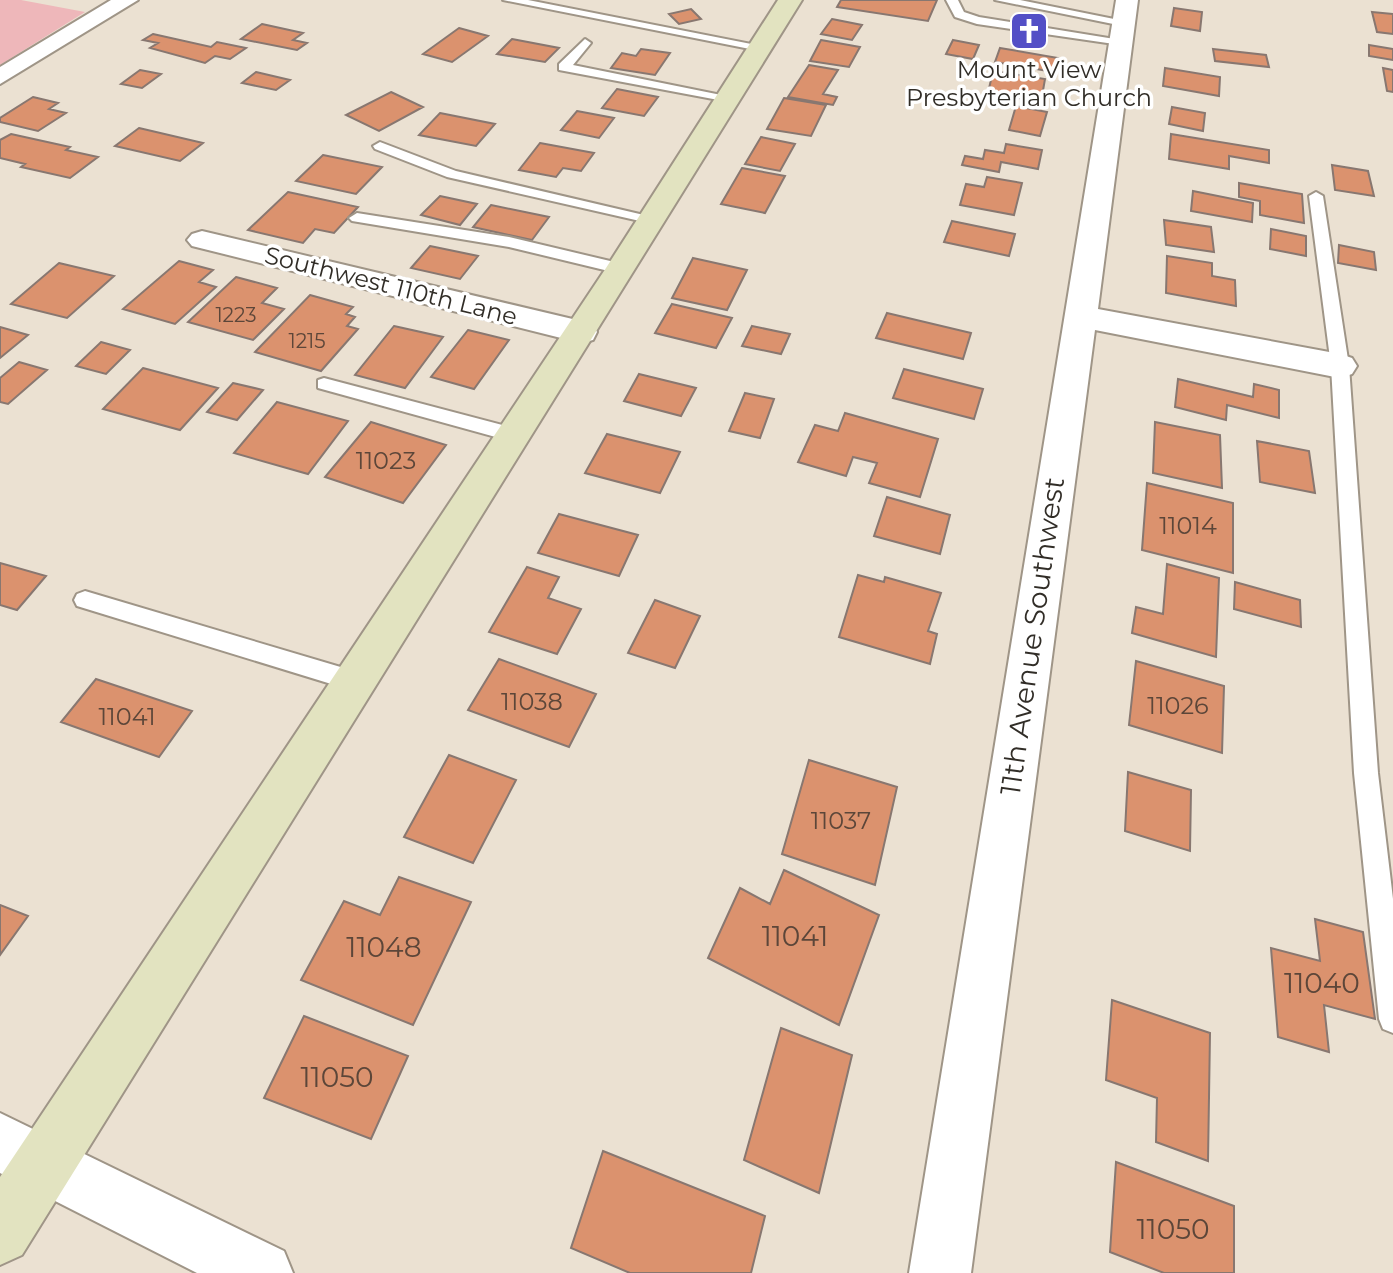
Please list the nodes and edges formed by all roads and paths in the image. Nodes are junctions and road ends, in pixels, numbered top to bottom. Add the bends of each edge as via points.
1 (127, 0) edge
2 (509, 0) edge
3 (790, 0) edge
4 (952, 0) edge
5 (1001, 0) edge
6 (625, 8) dead end
7 (1124, 21) edge
8 (643, 23) junction
9 (585, 43) dead end
10 (760, 47) junction
11 (0, 77) edge
12 (729, 98) junction
13 (380, 146) dead end
14 (1316, 196) dead end
15 (357, 218) dead end
16 (653, 219) junction
17 (202, 240) dead end
18 (621, 269) junction
19 (1078, 316) junction
20 (581, 332) junction
21 (1340, 366) junction
22 (324, 384) dead end
23 (514, 435) junction
24 (85, 600) dead end
25 (354, 681) junction
26 (1393, 1019) edge
27 (23, 1153) edge
28 (0, 1233) edge
29 (262, 1273) edge
30 (940, 1273) edge

1 - 11 street
2 - 8 lane
3 - 10 street
4 - 7 lane via 959,14 977,20
5 - 7 lane
6 - 8 lane
7 - 19 street, 11th Avenue Southwest
8 - 10 lane
9 - 12 lane via 564,67
10 - 12 street
12 - 16 street
13 - 16 lane via 452,174
14 - 21 lane
15 - 18 lane via 509,242
16 - 18 street
17 - 20 street, Southwest 110th Lane
18 - 20 street
19 - 21 street
19 - 30 street, 11th Avenue Southwest
20 - 23 street
21 - 26 lane via 1365,759
22 - 23 lane
23 - 25 street
24 - 25 lane
25 - 27 street
27 - 28 street
27 - 29 street

